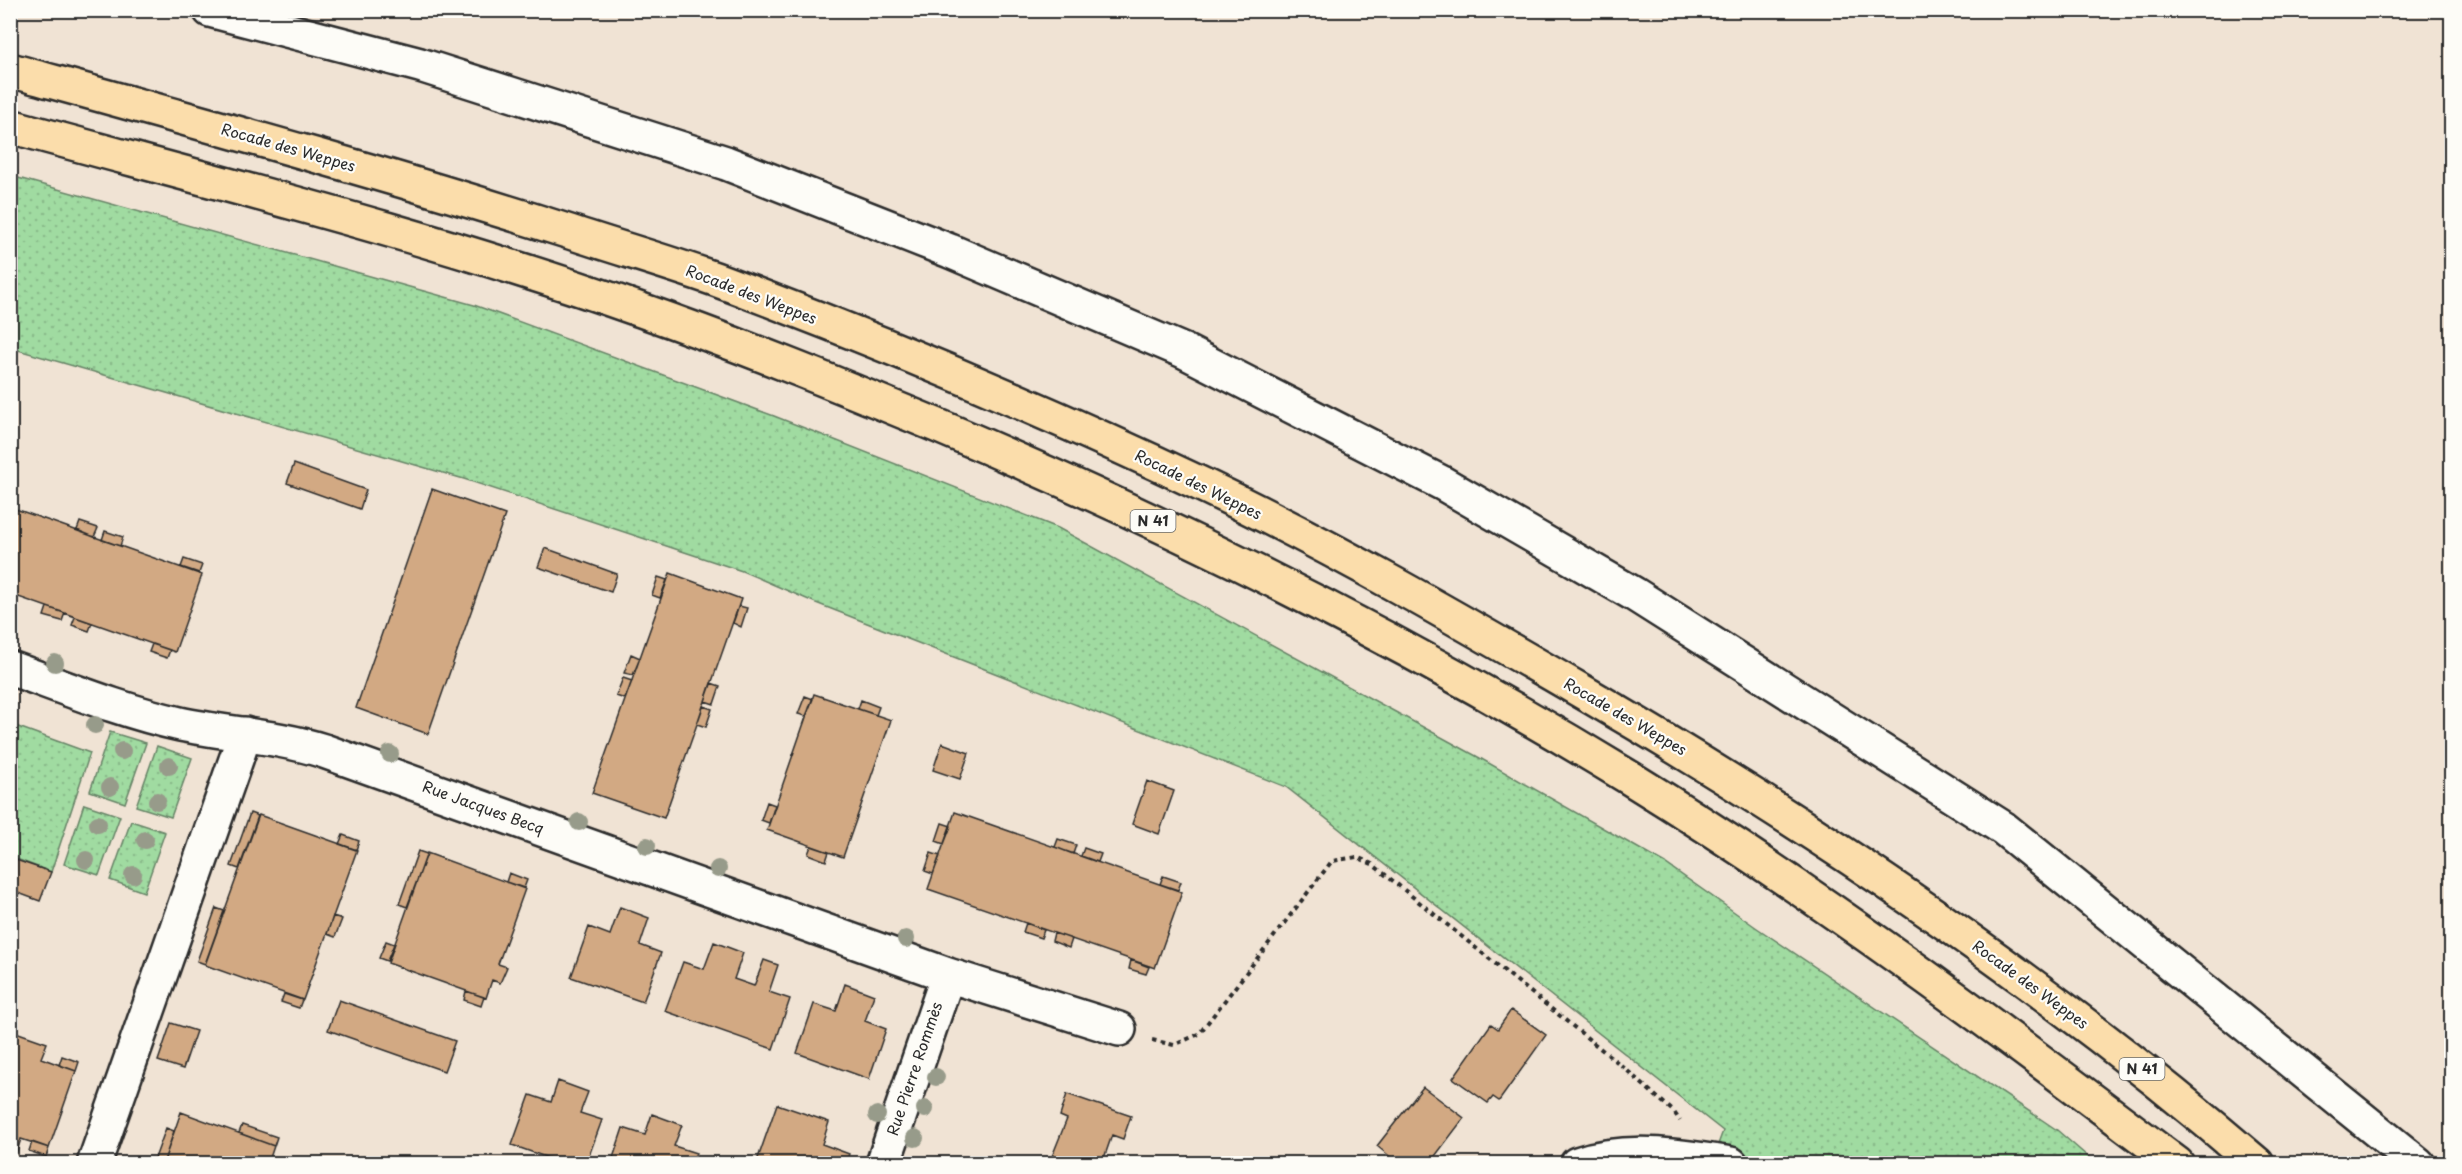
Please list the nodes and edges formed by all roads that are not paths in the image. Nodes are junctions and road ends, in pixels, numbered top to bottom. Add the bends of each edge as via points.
1 (210, 10) edge
2 (10, 70) edge
3 (10, 126) edge
4 (10, 668) edge
5 (245, 734) junction
6 (948, 975) junction
7 (1119, 1029) road end
8 (94, 1164) edge
9 (883, 1164) edge
10 (1577, 1164) edge
11 (1731, 1164) edge
12 (2177, 1164) edge
13 (2257, 1164) edge
14 (2418, 1164) edge

1 - 14 street via 420,65 726,163 950,250 1184,351 1442,483 1634,594 2003,828
2 - 13 highway, Rocade des Weppes / N 41 via 438,190 711,278 1000,393 1209,488 1417,595 1683,750 1864,867 2023,978 2180,1097
3 - 12 highway, N 41 via 441,245 641,310 839,384 1200,543 1422,657 1630,778 1924,974
4 - 5 street, Rue Jacques Becq via 149,716
5 - 6 street, Rue Jacques Becq via 324,750
5 - 8 street
6 - 7 street, Rue Jacques Becq
6 - 9 street, Rue Pierre Rommès
10 - 11 street via 1641,1154

